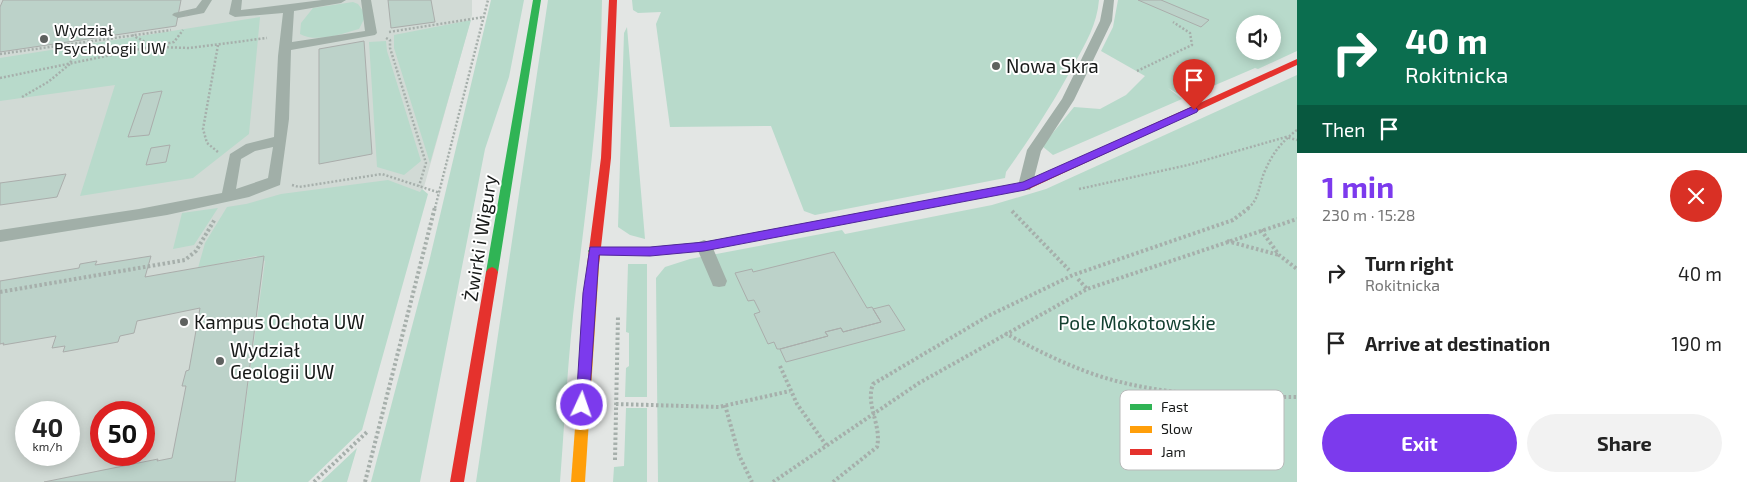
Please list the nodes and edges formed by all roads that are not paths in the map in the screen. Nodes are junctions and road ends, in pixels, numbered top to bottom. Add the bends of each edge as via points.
1 (207, 0) edge
2 (237, 0) edge
3 (341, 0) edge
4 (366, 0) edge
5 (537, 0) edge
6 (614, 0) edge
7 (1109, 0) edge
8 (289, 8) junction
9 (184, 16) dead end
10 (287, 41) junction
11 (1297, 62) edge
12 (279, 140) junction
13 (1025, 186) junction
14 (228, 196) junction
15 (0, 236) edge
16 (704, 246) junction
17 (594, 251) junction
18 (719, 281) dead end
19 (457, 482) edge
20 (578, 482) edge

1 - 9 lane via 200,11
2 - 8 lane via 235,14
3 - 8 lane
4 - 10 lane via 371,33
5 - 19 main road, Żwirki i Wigury
6 - 17 main road via 605,175
7 - 13 lane via 1106,21 1068,100 1034,150
8 - 10 lane
10 - 12 lane
11 - 13 main road
12 - 14 lane via 251,147 235,156
12 - 14 lane via 275,180 264,188
13 - 16 main road
14 - 15 lane via 184,207
16 - 17 main road via 650,251
16 - 18 lane
17 - 20 main road

